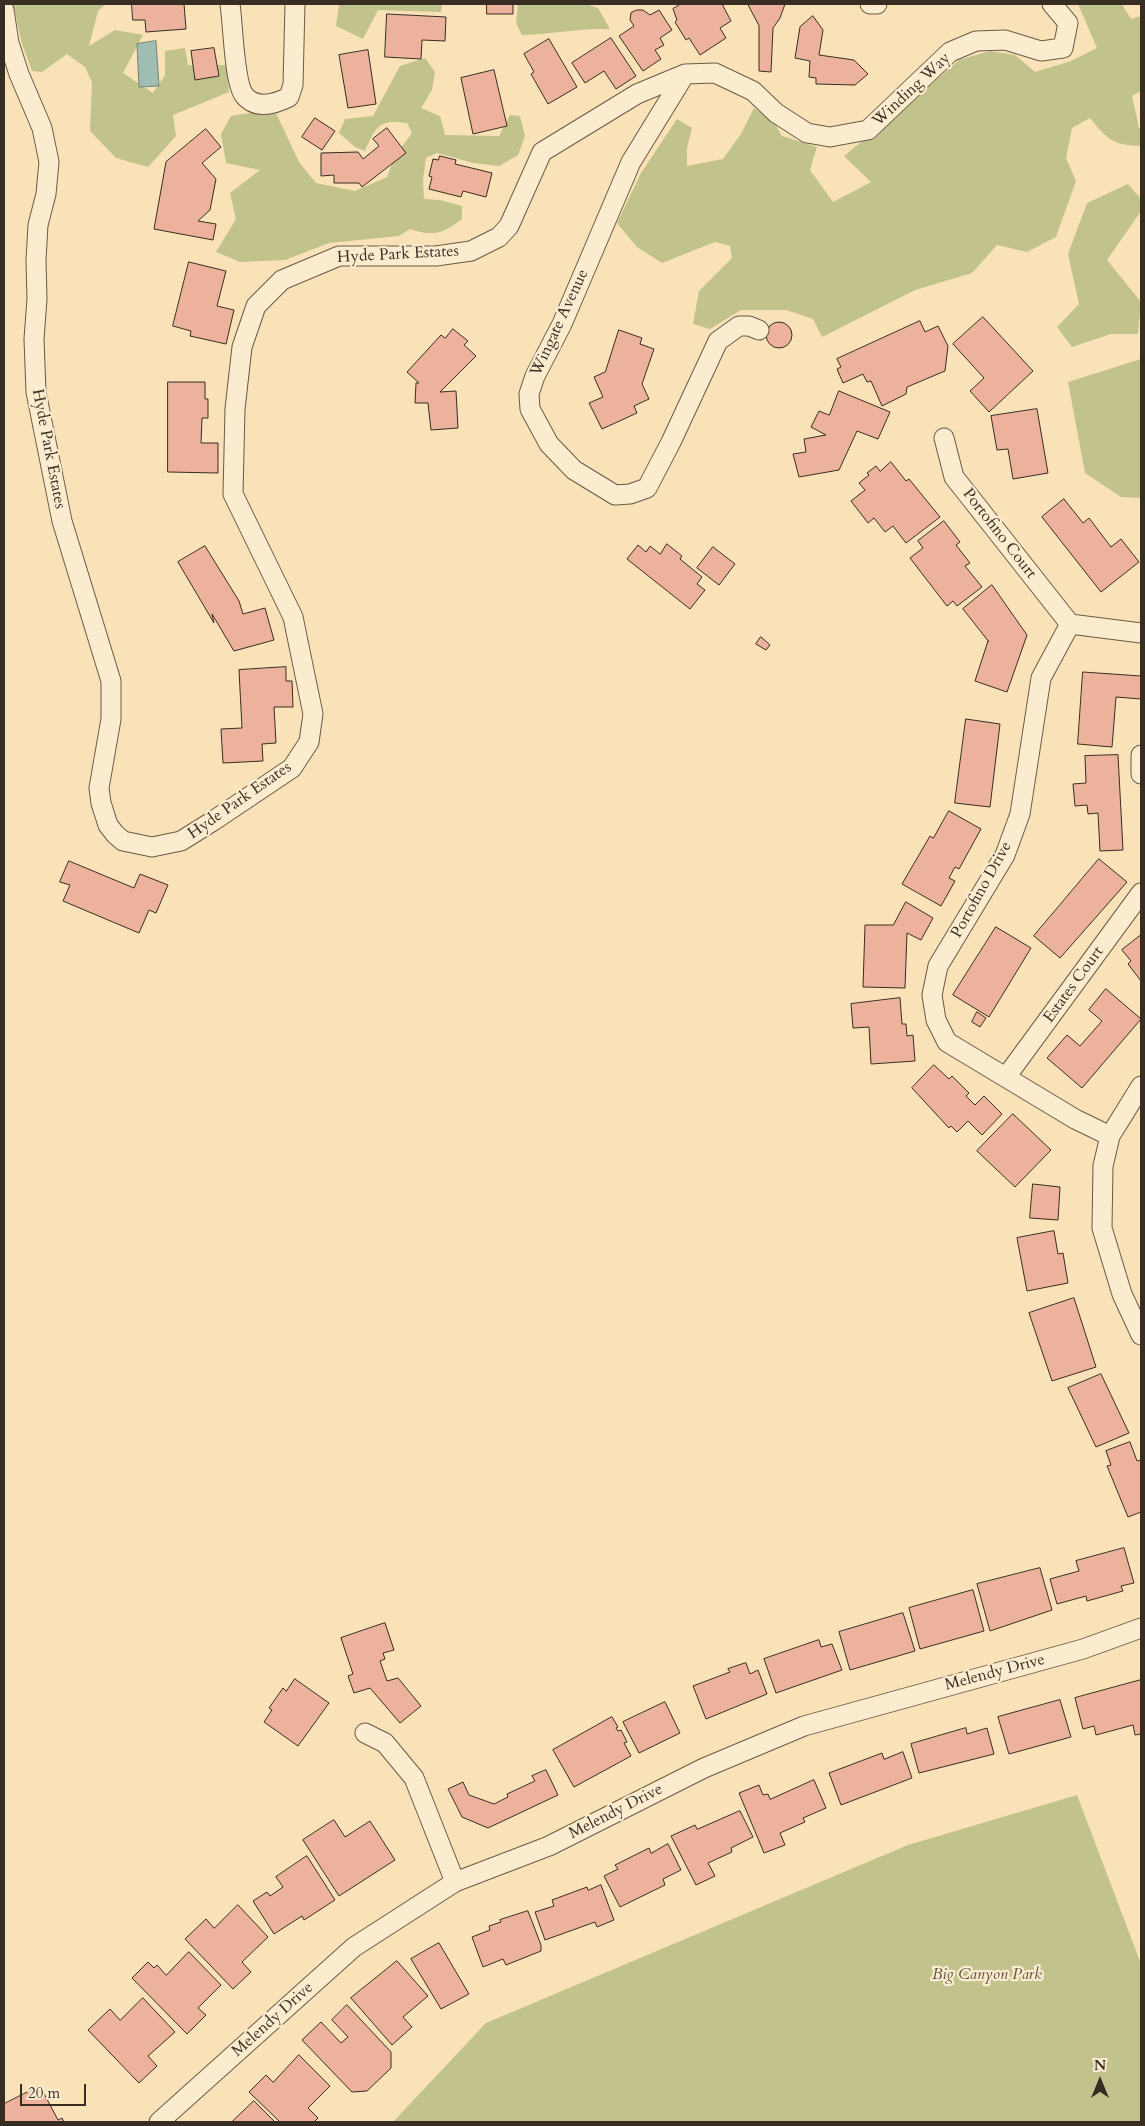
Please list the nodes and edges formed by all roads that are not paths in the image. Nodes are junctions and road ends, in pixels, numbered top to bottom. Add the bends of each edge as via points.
1 (230, 4) edge
2 (295, 4) edge
3 (870, 4) edge
4 (877, 4) edge
5 (1052, 4) edge
6 (4, 10) edge
7 (685, 74) junction
8 (499, 236) joint
9 (759, 330) dead end
10 (944, 438) dead end
11 (1070, 624) junction
12 (1141, 633) edge
13 (1141, 755) edge
14 (1141, 774) edge
15 (1141, 893) edge
16 (1006, 1077) junction
17 (1141, 1086) edge
18 (1110, 1136) junction
19 (1141, 1335) edge
20 (1141, 1628) edge
21 (364, 1733) dead end
22 (455, 1882) junction
23 (159, 2122) edge

1 - 2 street via 237,72 243,94 264,105 290,97 294,70
3 - 4 street
5 - 7 street, Winding Way via 1068,23 1063,48 1041,51 1005,40 976,41 950,52 868,130 830,137 807,133 776,113 753,91 715,73
6 - 8 street, Hyde Park Estates via 19,74 47,144 50,162 38,225 34,339 36,392 62,521 111,681 111,720 99,788 104,815 123,841 152,847 181,841 292,768 309,742 313,714 293,617 233,494 235,410 242,347 256,306 282,280 339,256 436,256 471,251
7 - 8 street, Winding Way via 637,94 542,152 509,226
7 - 9 street, Wingate Avenue via 631,162 562,324 535,376 529,394 530,409 549,444 574,470 615,495 630,494 647,488 718,341 739,326
10 - 11 street, Portofino Court via 954,477
11 - 12 street
11 - 16 street, Portofino Drive via 1041,678 1020,814 1006,855 938,966 932,996 936,1020 947,1042
13 - 14 street
15 - 16 street, Estates Court
16 - 18 street, Portofino Drive
17 - 18 street
18 - 19 street via 1103,1166 1102,1228 1122,1294
20 - 22 street, Melendy Drive via 1083,1649 804,1726 704,1768 549,1846
21 - 22 street via 384,1743 414,1778
22 - 23 street, Melendy Drive via 354,1947

